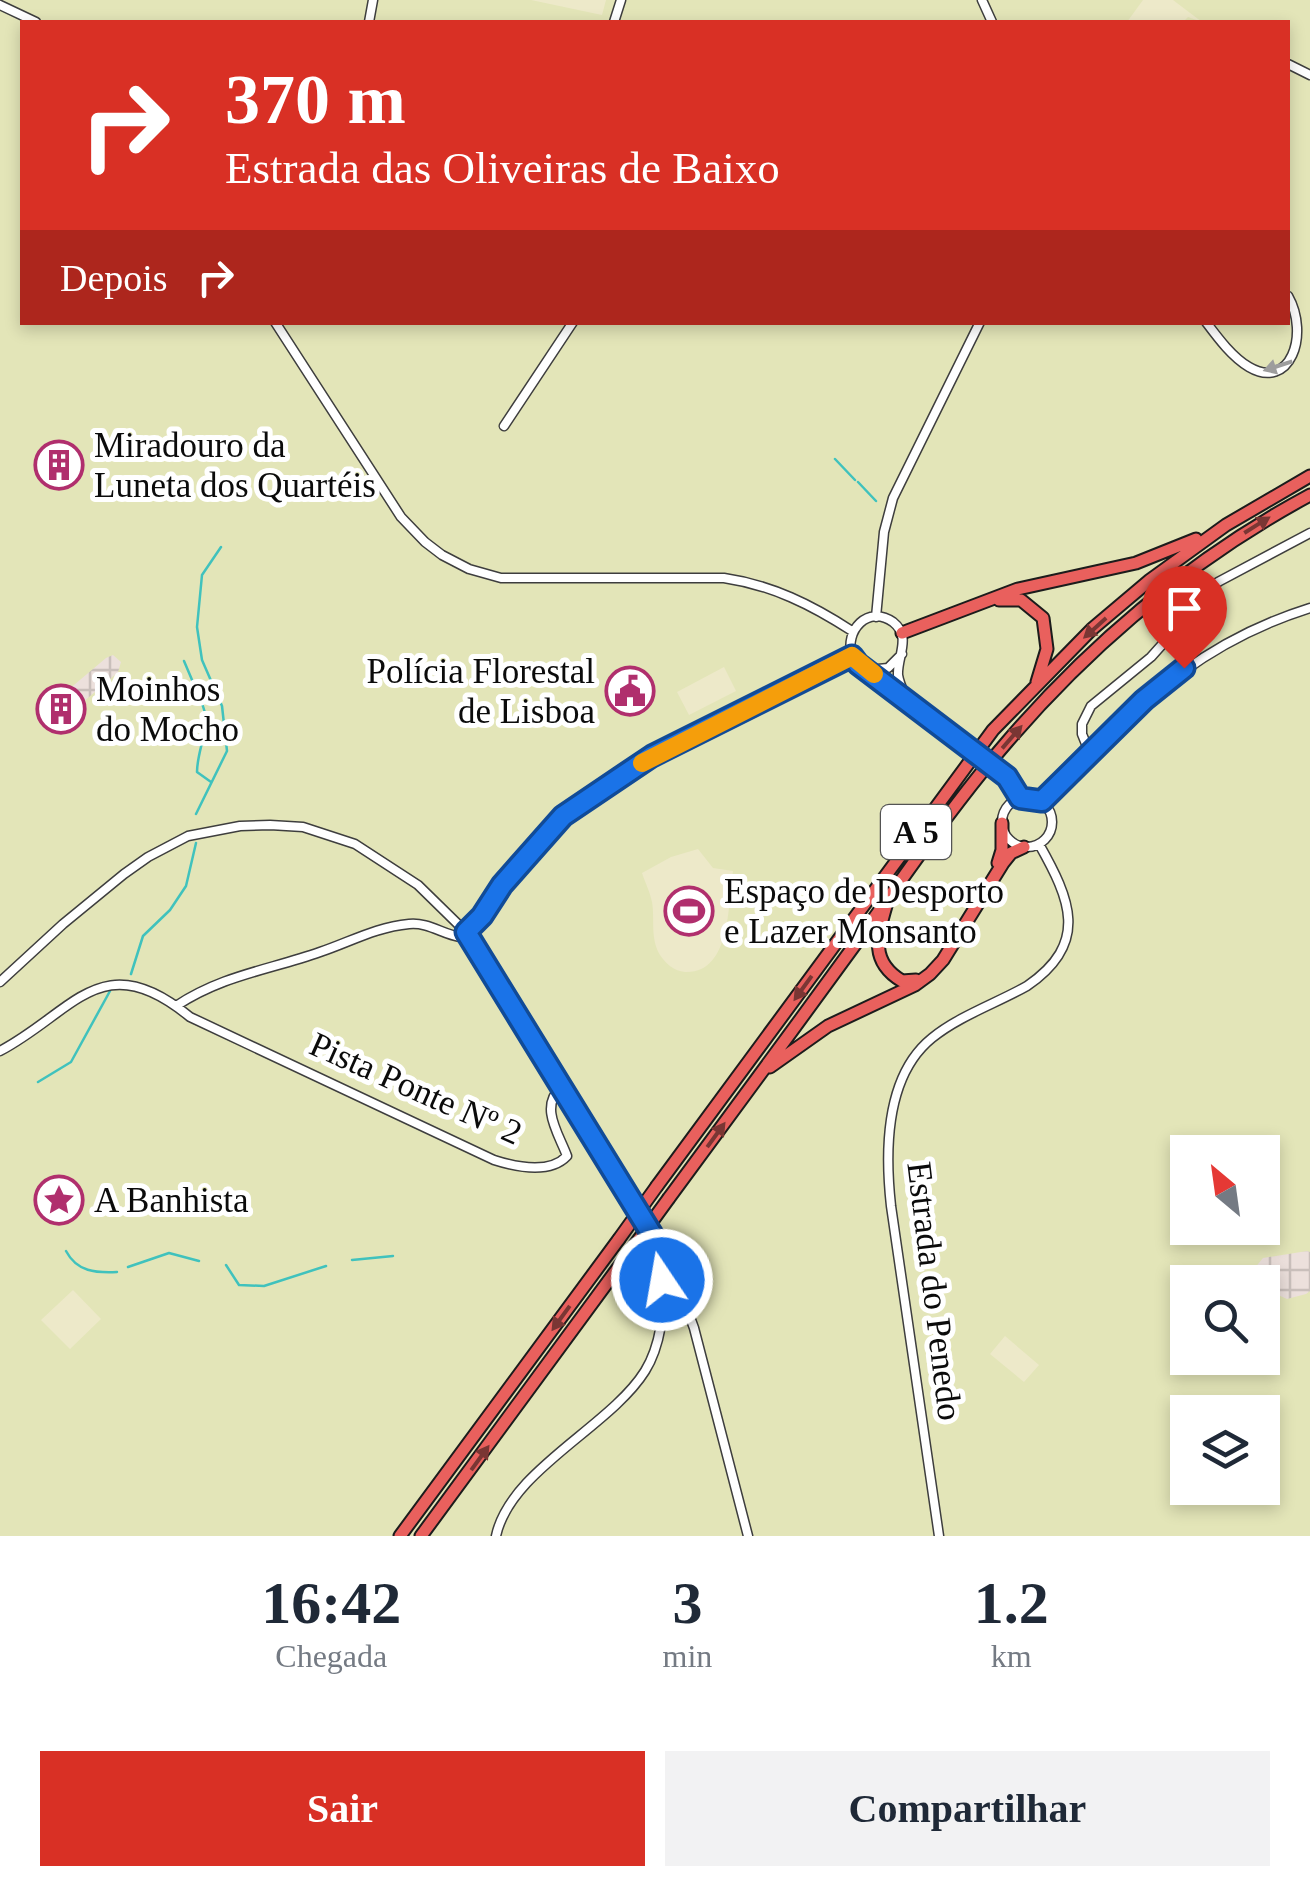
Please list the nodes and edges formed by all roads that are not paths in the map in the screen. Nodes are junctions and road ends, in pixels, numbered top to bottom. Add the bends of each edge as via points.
1 (0, 5) edge
2 (32, 20) edge
3 (1290, 298) edge
4 (278, 325) edge
5 (571, 325) edge
6 (979, 325) edge
7 (1209, 325) edge
8 (1308, 337) edge
9 (504, 426) dead end
10 (1310, 476) edge
11 (1310, 494) edge
12 (1226, 524) junction
13 (1310, 533) edge
14 (990, 600) junction
15 (1310, 608) edge
16 (876, 616) junction
17 (852, 631) junction
18 (902, 634) junction
19 (902, 654) junction
20 (852, 656) junction
21 (862, 667) junction
22 (1036, 684) junction
23 (906, 698) junction
24 (1090, 754) junction
25 (1020, 798) junction
26 (1042, 801) junction
27 (1002, 823) junction
28 (1039, 844) junction
29 (1024, 846) junction
30 (889, 898) junction
31 (466, 932) junction
32 (0, 982) edge
33 (176, 1006) junction
34 (0, 1051) edge
35 (762, 1072) junction
36 (561, 1087) junction
37 (662, 1251) junction
38 (400, 1536) edge
39 (422, 1536) edge
40 (496, 1536) edge
41 (748, 1536) edge
42 (940, 1536) edge

1 - 2 street
3 - 8 street via 1304,316
4 - 17 street via 400,517 454,562 501,578 747,581 807,604
5 - 9 street
6 - 16 street via 893,498
8 -> 7 street via 1293,362 1261,372 1239,359
10 - 12 highway, A 5
30 -> 11 highway, A 5 via 1005,744 1076,669 1196,566
12 - 14 highway via 1136,564
12 -> 22 highway, A 5 via 1150,580
13 - 24 street via 1218,582 1151,657 1090,706 1082,734
14 - 18 highway
14 - 22 highway via 1021,600 1043,618 1047,649
15 - 24 street via 1268,622 1184,668
16 - 17 street
16 - 18 street
17 - 20 street
18 - 19 street
19 - 21 street via 882,670
19 - 23 street via 898,675
20 - 21 street
20 - 31 street via 652,756 563,816
21 - 23 street
22 -> 38 highway, A 5, bridge via 934,806
23 - 25 street, bridge via 1007,777
24 - 26 street
25 - 26 street
25 - 27 street via 1005,809
26 - 28 street via 1052,823
27 - 29 street via 1010,841
27 - 30 highway via 998,863 940,957 916,980 902,981 881,962 876,946
28 - 29 street
28 - 42 street, Estrada do Penedo via 1068,902 1060,954 1042,976 919,1050 907,1067 891,1125 890,1196
29 - 35 highway via 1003,864 930,974 828,1026
30 - 35 highway, A 5
31 - 32 street via 418,885 355,844 303,827 240,826 188,836 148,857
31 - 33 street via 455,937 412,924 354,936 225,979
31 - 36 street
33 - 34 street via 126,984 104,985 82,993
33 - 36 street, Pista Ponte Nº 2 via 509,1164 540,1167 566,1159 551,1109
39 -> 35 highway, A 5, bridge
36 - 37 street
37 - 40 street via 660,1326 646,1369 530,1482 507,1508
37 - 41 street via 694,1328

